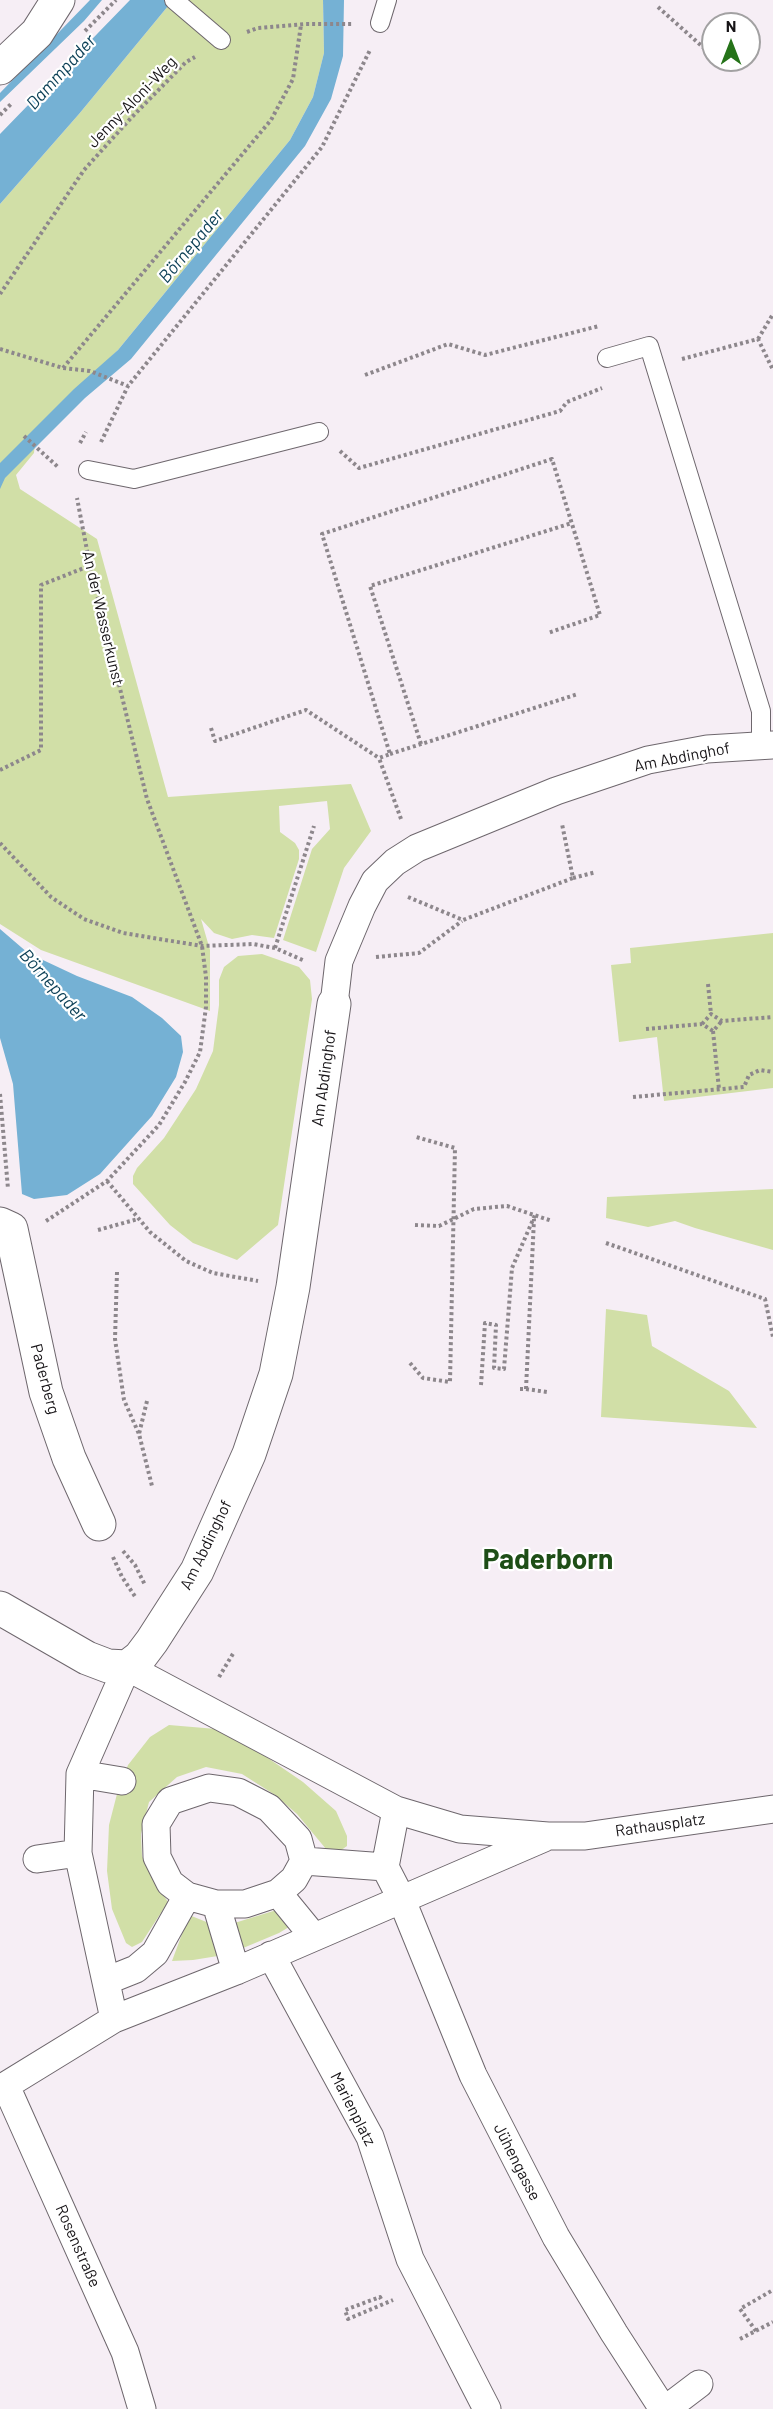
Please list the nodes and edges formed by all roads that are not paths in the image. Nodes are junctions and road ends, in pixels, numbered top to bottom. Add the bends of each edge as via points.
1 (58, 0) edge
2 (174, 0) edge
3 (387, 0) edge
4 (380, 23) road end
5 (221, 40) road end
6 (0, 68) edge
7 (607, 358) dead end
8 (319, 432) road end
9 (88, 470) road end
10 (767, 744) edge
11 (335, 988) joint
12 (5, 1227) edge
13 (99, 1524) road end
14 (0, 1608) edge
15 (127, 1667) junction
16 (80, 1774) junction
17 (122, 1781) dead end
18 (773, 1809) edge
19 (396, 1810) junction
20 (548, 1836) junction
21 (78, 1853) junction
22 (37, 1859) dead end
23 (304, 1861) junction
24 (384, 1867) junction
25 (278, 1893) junction
26 (187, 1896) junction
27 (401, 1898) junction
28 (216, 1904) junction
29 (314, 1937) junction
30 (271, 1955) junction
31 (236, 1971) junction
32 (106, 1981) junction
33 (114, 2019) junction
34 (3, 2087) edge
35 (699, 2384) dead end
36 (142, 2409) edge
37 (487, 2409) edge
38 (665, 2409) edge

1 - 6 street via 37,33
2 - 5 lane
3 - 4 lane
7 - 10 lane via 649,346 761,711
8 - 9 lane via 134,479
10 - 11 street, Am Abdinghof via 706,749 648,760 556,791 417,848 395,861 375,881 339,961
11 - 15 street, Am Abdinghof via 293,1287 276,1374 249,1454 197,1571 140,1657
12 - 13 street, Paderberg via 46,1392 69,1458
14 - 15 street via 87,1658 108,1666
15 - 16 street
15 - 19 street
16 - 17 street
16 - 21 street
18 - 20 street, Rathausplatz via 585,1836
19 - 20 street via 460,1828
19 - 24 street
20 - 27 street
21 - 22 street
21 - 32 street
23 - 24 street
23 - 25 street via 294,1879
23 - 26 street via 298,1839 269,1808 238,1792 209,1788 163,1798 156,1824 157,1857 170,1883
24 - 27 street
25 - 28 street via 245,1904
25 - 29 street
26 - 28 street
26 - 32 street via 155,1953 136,1969
27 - 29 street
27 - 38 street, Jühengasse via 491,2111 562,2247
28 - 31 street
29 - 30 street
30 - 31 street
30 - 37 street, Marienplatz via 370,2137 410,2259
31 - 33 street
32 - 33 street
33 - 34 street
34 - 36 street, Rosenstraße via 125,2352
35 - 38 street, Jühengasse

